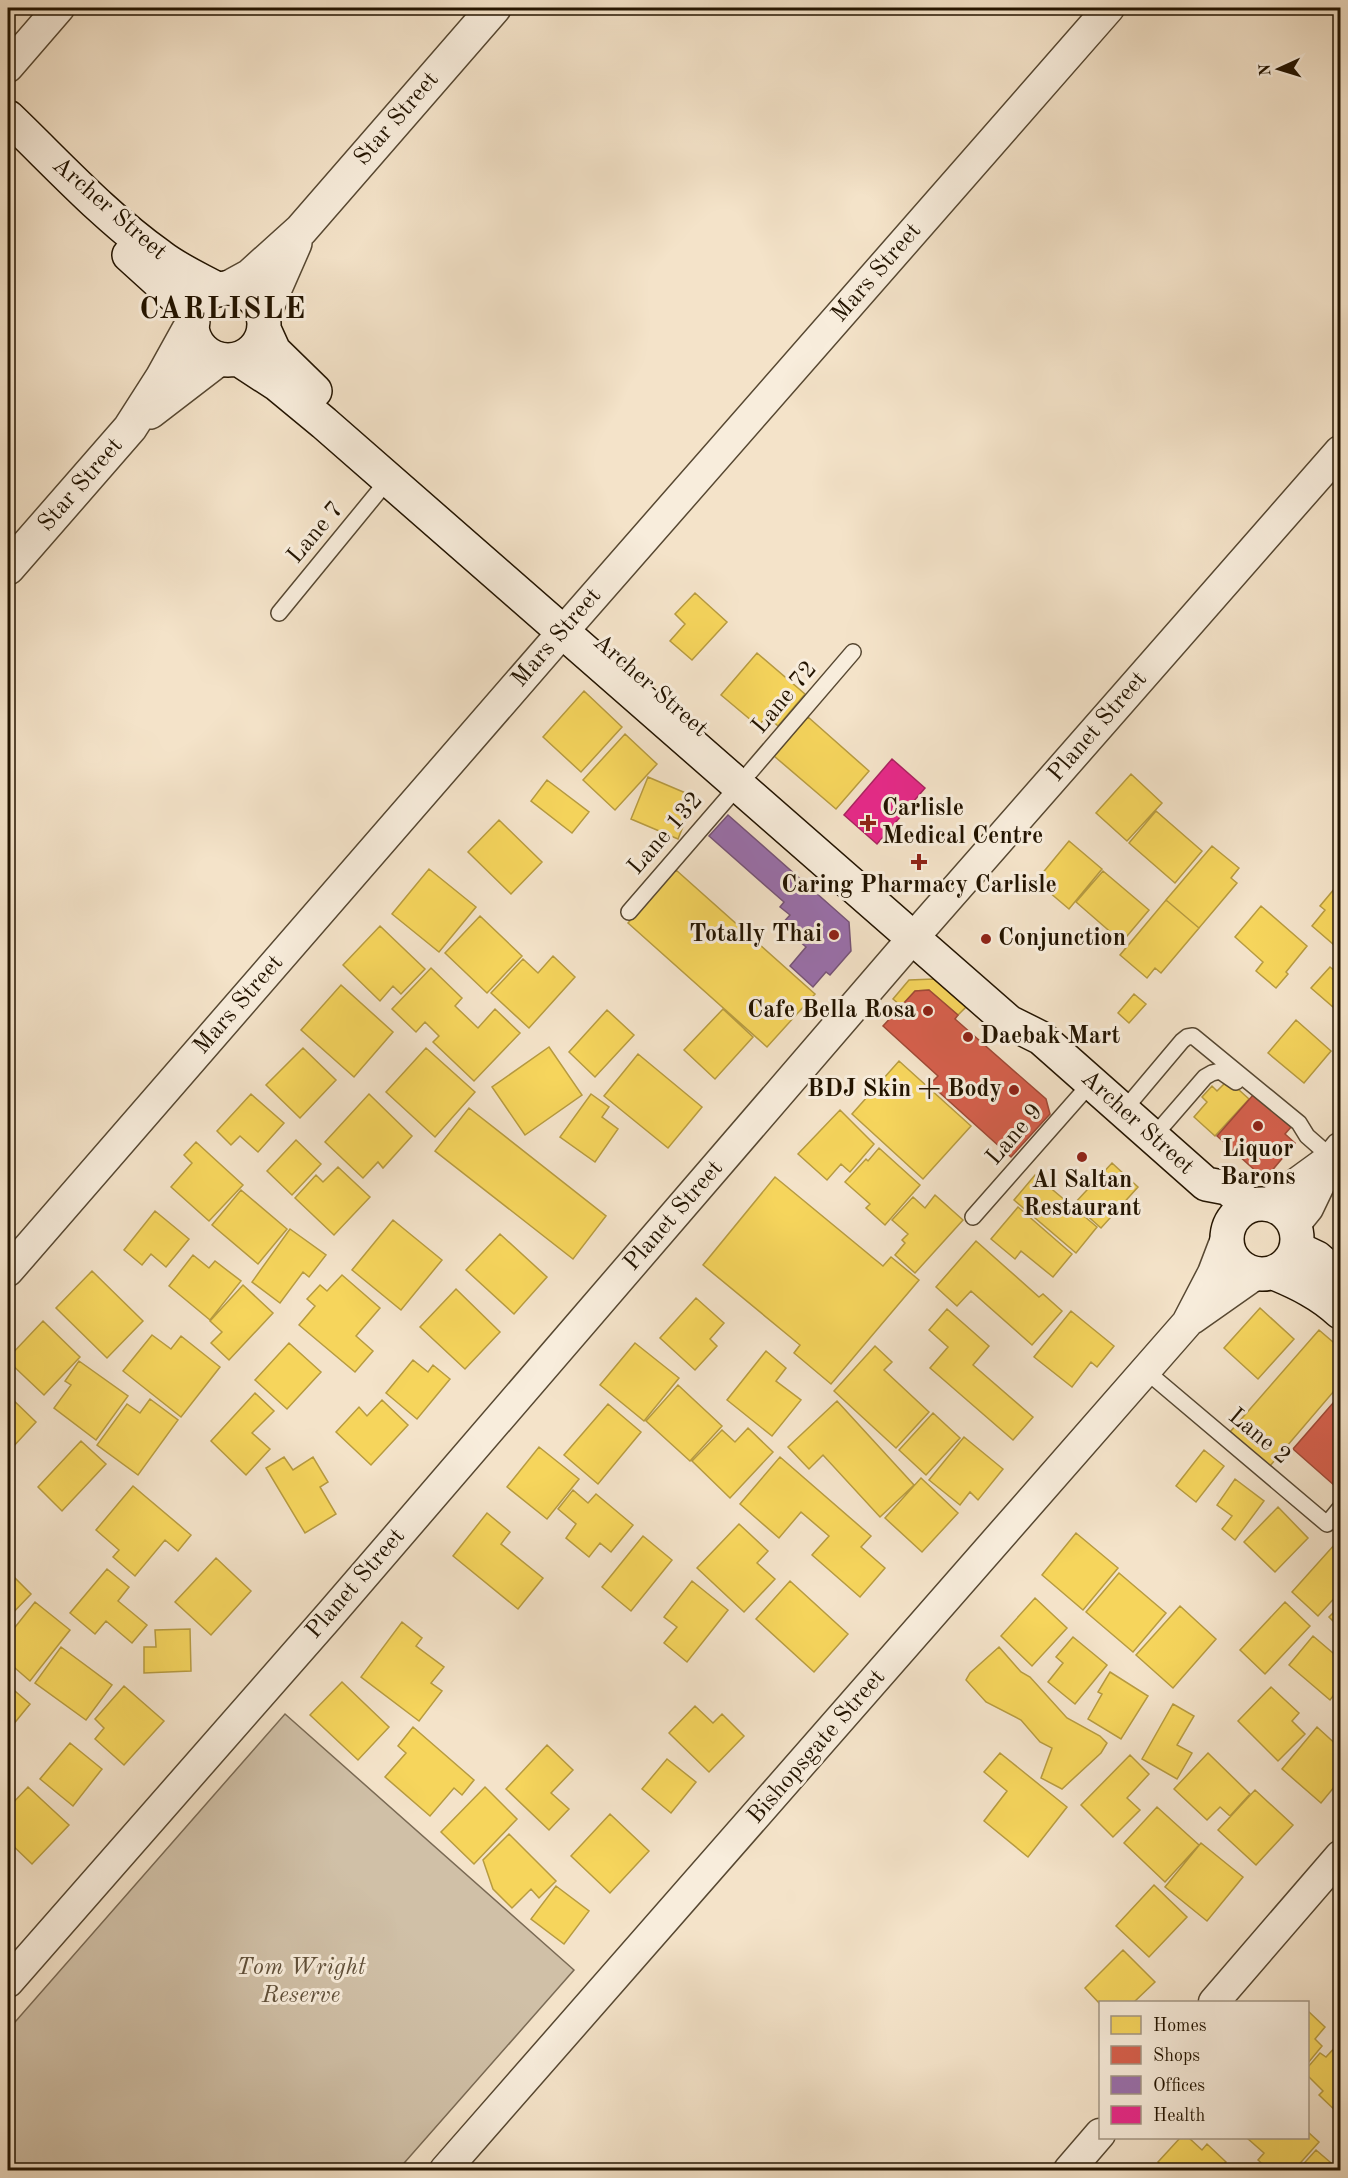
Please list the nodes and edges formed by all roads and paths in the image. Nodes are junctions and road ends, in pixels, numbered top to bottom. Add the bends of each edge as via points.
1 (59, 8) edge
2 (494, 8) edge
3 (1109, 8) edge
4 (8, 67) edge
5 (8, 117) edge
6 (8, 139) edge
7 (301, 230) junction
8 (224, 289) junction
9 (193, 318) junction
10 (264, 322) junction
11 (228, 359) junction
12 (130, 428) junction
13 (1341, 451) edge
14 (388, 480) junction
15 (8, 568) edge
16 (279, 613) dead end
17 (568, 626) junction
18 (853, 652) dead end
19 (744, 779) junction
20 (628, 912) dead end
21 (920, 931) junction
22 (1091, 1083) junction
23 (1123, 1111) junction
24 (1307, 1136) junction
25 (1153, 1137) junction
26 (1336, 1153) edge
27 (974, 1217) dead end
28 (1243, 1219) junction
29 (1295, 1236) junction
30 (8, 1271) edge
31 (1265, 1274) junction
32 (1341, 1278) edge
33 (1341, 1312) edge
34 (1187, 1323) junction
35 (1146, 1371) junction
36 (1341, 1508) edge
37 (1341, 1856) edge
38 (8, 1982) edge
39 (1215, 2001) edge
40 (1099, 2136) edge
41 (445, 2170) edge
42 (1070, 2170) edge

1 - 4 street
2 - 7 main road, Star Street
3 - 17 street, Mars Street
5 - 8 main road, Archer Street via 111,216 159,255 184,272
6 - 9 main road, Archer Street
7 - 8 main road, Star Street via 250,276
7 - 10 main road, Star Street
8 - 9 main road via 208,294
8 - 10 main road via 240,290 250,296
9 - 11 main road via 199,345 208,354
9 - 12 main road, Star Street via 178,351
10 - 11 main road via 256,348 248,355
10 - 17 main road, Archer Street via 274,351 299,377
11 - 12 main road, Star Street via 200,372
11 - 14 main road, Archer Street via 278,385
12 - 15 main road, Star Street
13 - 21 street, Planet Street
14 - 16 lane, Lane 7
14 - 17 main road, Archer Street
17 - 19 main road, Archer Street
17 - 30 street, Mars Street
18 - 19 lane, Lane 72
19 - 20 lane, Lane 132
19 - 21 main road, Archer Street
21 - 22 main road, Archer Street via 1022,1006 1041,1038
21 - 38 street, Planet Street
22 - 23 main road, Archer Street
22 - 27 lane, Lane 9
23 - 24 lane via 1182,1041 1193,1036 1299,1124
23 - 25 main road, Archer Street
24 - 25 lane via 1292,1130 1220,1071 1205,1077
24 - 26 lane
25 - 28 main road, Archer Street via 1206,1184 1212,1206
26 - 28 street
26 - 29 street
28 - 29 main road via 1279,1207 1288,1214
28 - 31 main road via 1230,1255 1241,1268
28 - 34 street, Bishopsgate Street
29 - 31 main road via 1287,1264
29 - 32 main road
31 - 33 main road via 1297,1282
31 - 34 street, Bishopsgate Street
34 - 35 street, Bishopsgate Street
35 - 36 lane, Lane 2 via 1328,1524
35 - 41 street, Bishopsgate Street
37 - 39 street
40 - 42 street

